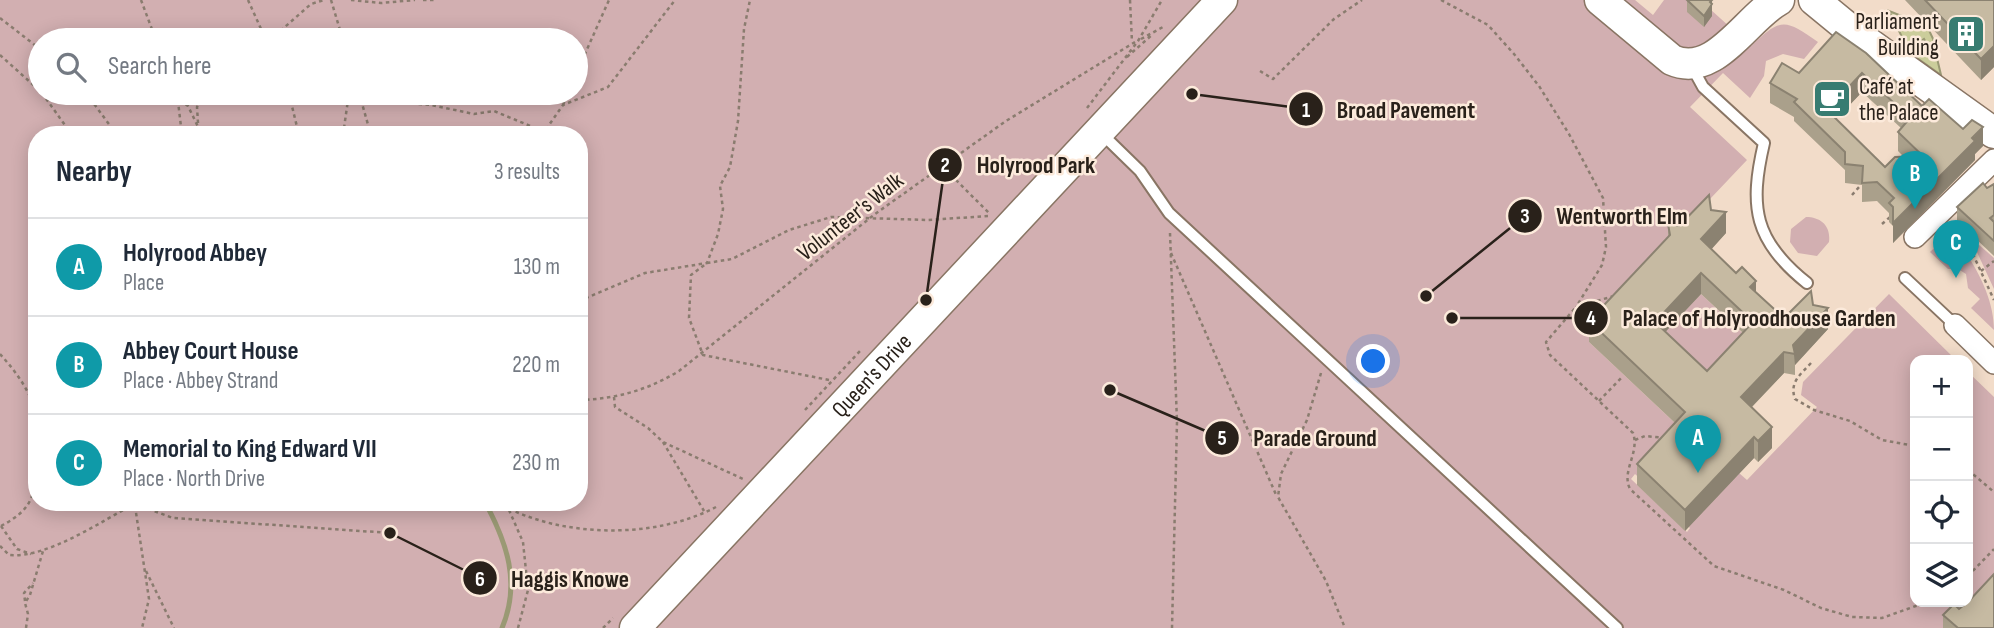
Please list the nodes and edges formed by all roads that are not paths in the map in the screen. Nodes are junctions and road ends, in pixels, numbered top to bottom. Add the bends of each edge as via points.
1 (1222, 0) edge
2 (1600, 0) edge
3 (1779, 0) edge
4 (1814, 0) edge
5 (1691, 64) junction
6 (1099, 131) junction
7 (1994, 133) edge
8 (1994, 160) edge
9 (1910, 242) dead end
10 (1905, 278) dead end
11 (1807, 283) dead end
12 (1955, 325) joint
13 (1994, 363) edge
14 (635, 628) edge
15 (1617, 628) edge

1 - 6 street, Queen's Drive
2 - 5 street via 1672,60
3 - 5 street via 1711,57
4 - 7 street
5 - 11 lane via 1703,87 1764,143 1756,179 1762,229 1775,256
6 - 14 street, Queen's Drive
6 - 15 lane via 1140,171 1169,213
8 - 9 street
10 - 12 lane
12 - 13 street

